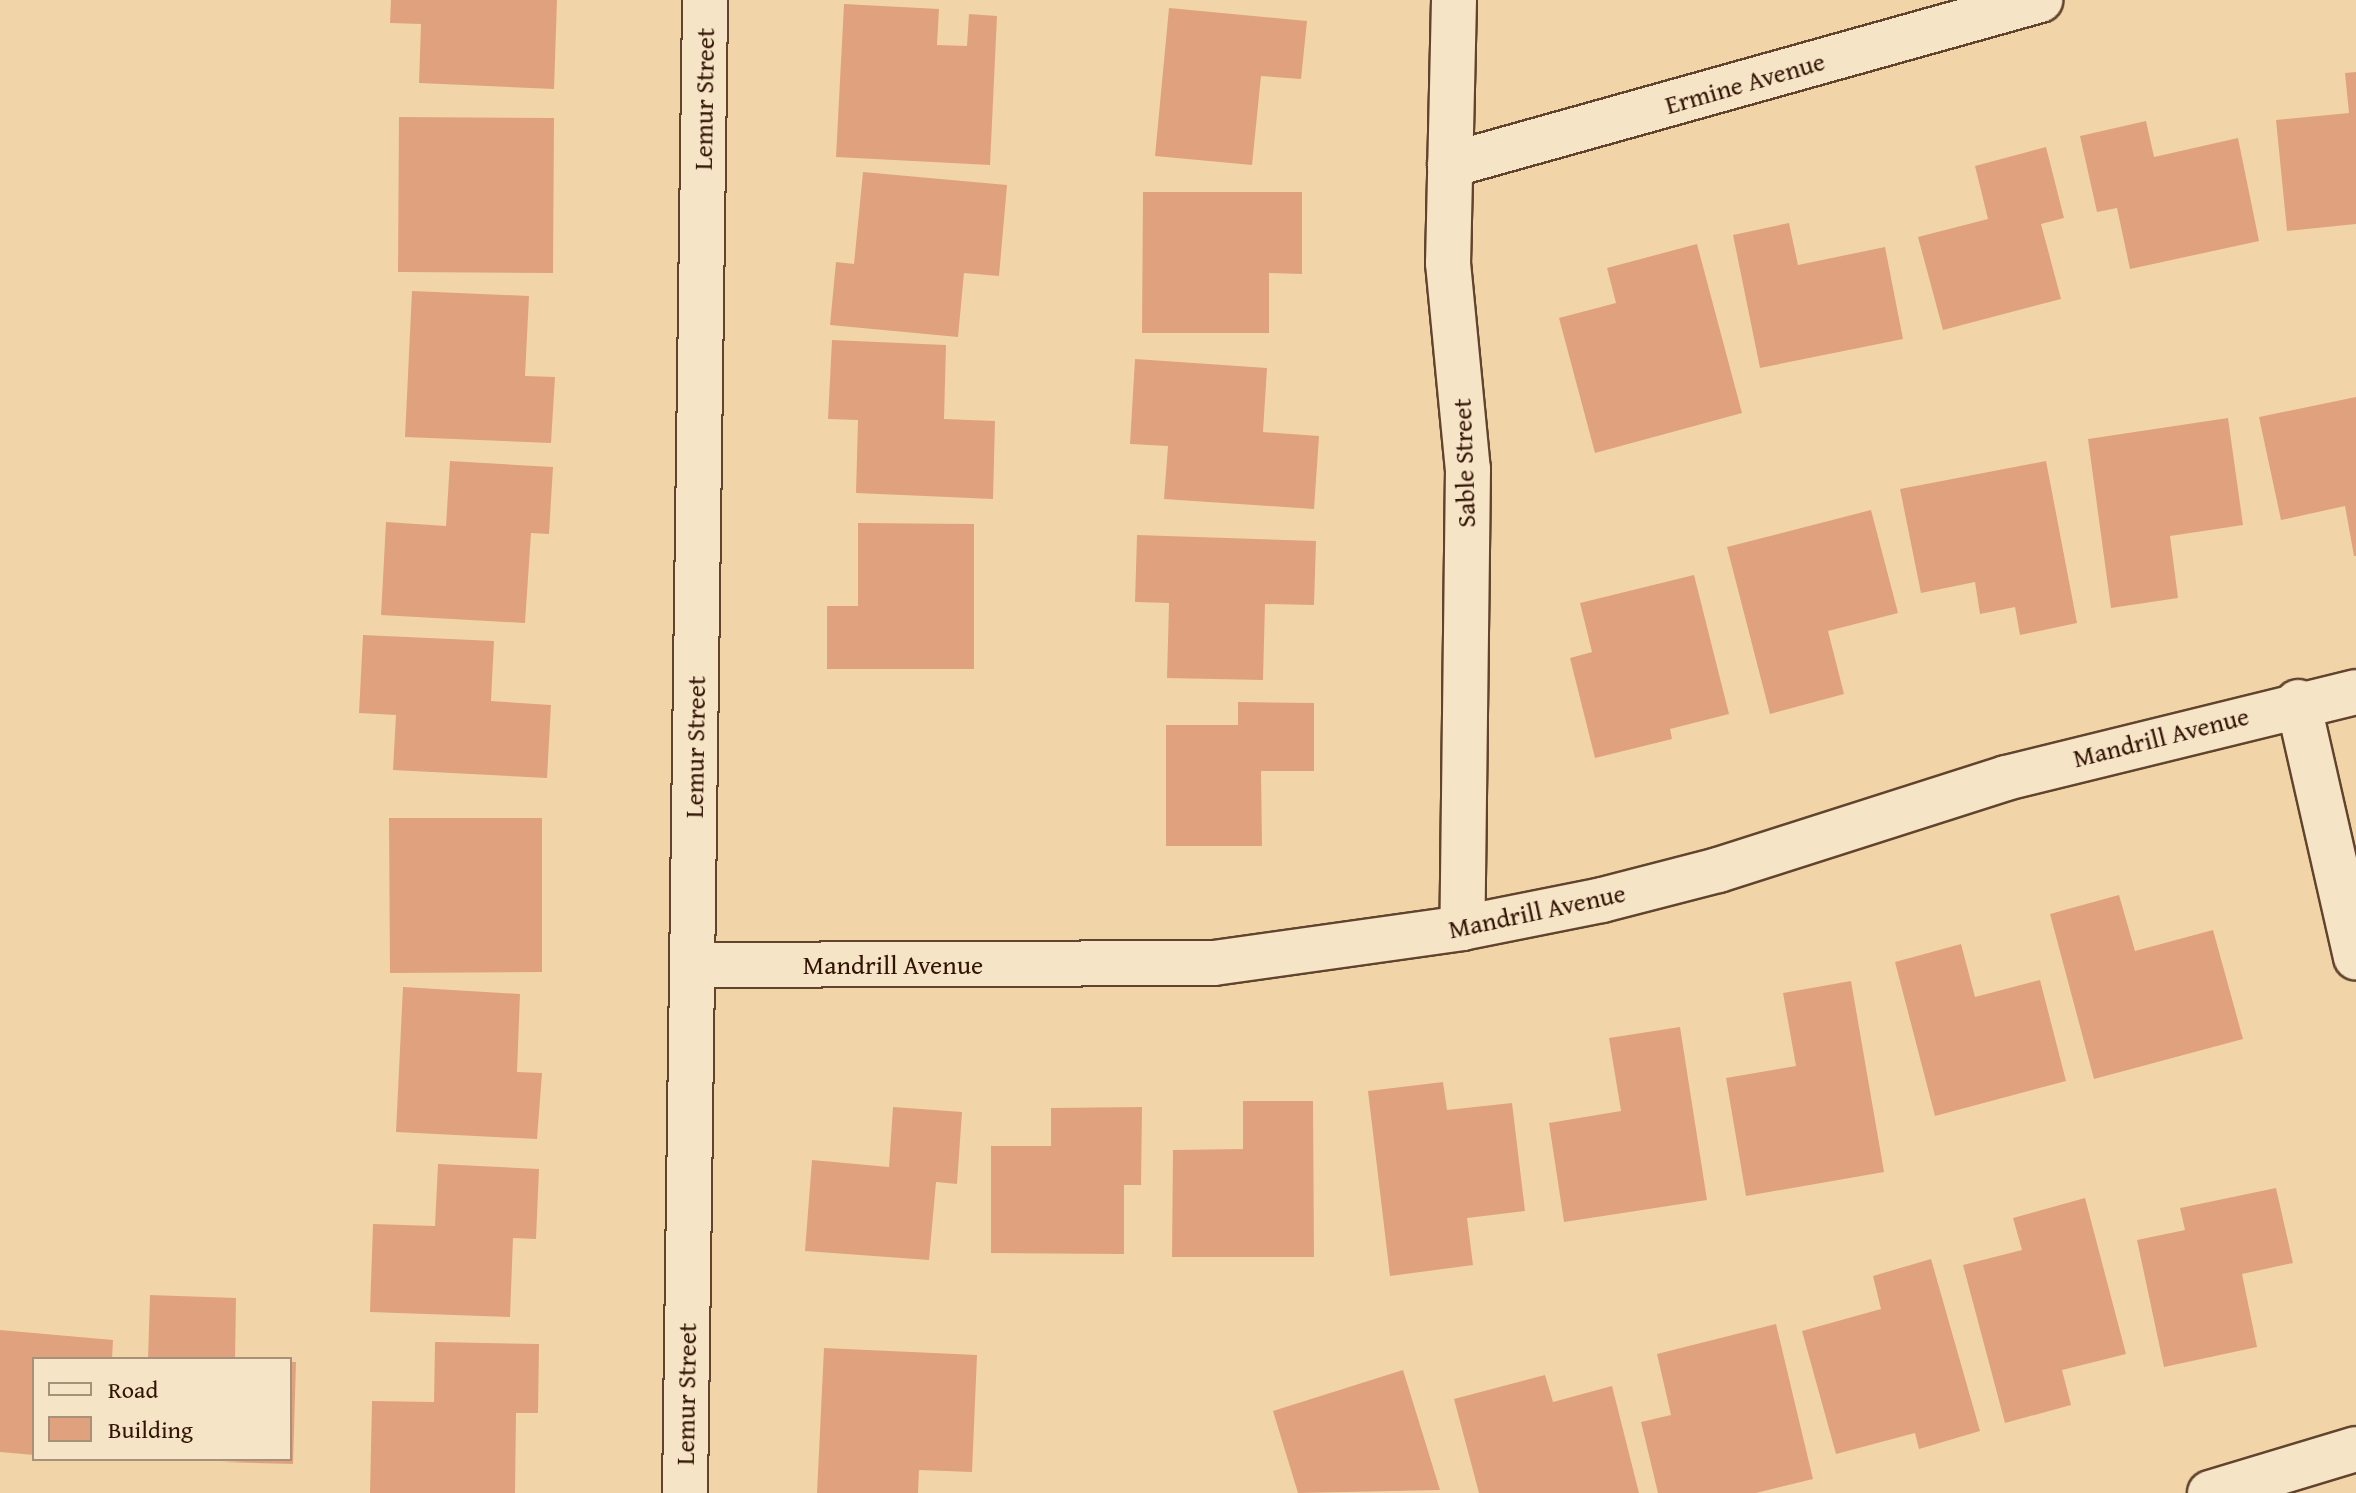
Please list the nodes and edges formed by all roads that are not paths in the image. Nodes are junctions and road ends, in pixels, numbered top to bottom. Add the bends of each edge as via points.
1 (705, 0) edge
2 (1454, 0) edge
3 (2040, 0) edge
4 (1450, 165) junction
5 (2356, 692) edge
6 (2298, 702) junction
7 (1462, 928) junction
8 (2356, 958) edge
9 (693, 965) junction
10 (2356, 1449) edge
11 (685, 1493) edge
12 (2210, 1493) edge

1 - 9 street, Lemur Street
2 - 4 street, Sable Street
3 - 4 street, Ermine Avenue
4 - 7 street, Sable Street via 1450,308 1468,469
5 - 6 street, Mandrill Avenue
6 - 7 street, Mandrill Avenue via 2006,778 1718,870
6 - 8 street
7 - 9 street, Mandrill Avenue via 1214,963
9 - 11 street, Lemur Street
10 - 12 street

